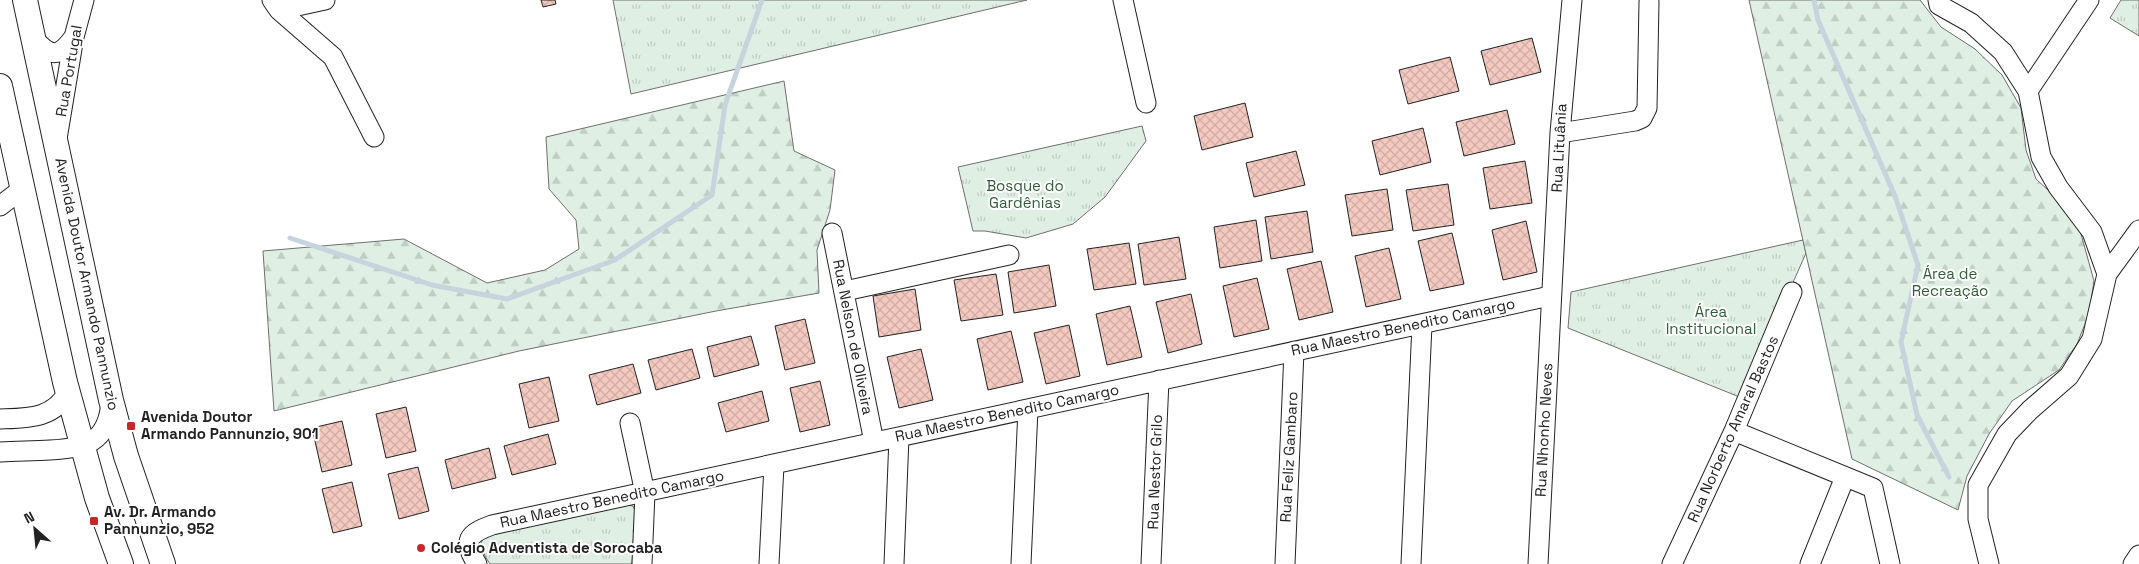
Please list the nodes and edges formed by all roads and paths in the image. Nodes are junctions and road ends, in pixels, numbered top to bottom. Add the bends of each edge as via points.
1 (25, 0) edge
2 (84, 0) edge
3 (325, 0) edge
4 (1123, 0) edge
5 (1572, 0) edge
6 (1938, 0) edge
7 (2089, 0) edge
8 (1649, 2) dead end
9 (275, 5) edge
10 (74, 37) junction
11 (34, 39) junction
12 (0, 86) edge
13 (2028, 92) junction
14 (1146, 103) dead end
15 (1560, 133) junction
16 (374, 137) dead end
17 (56, 143) junction
18 (22, 189) junction
19 (0, 206) edge
20 (2139, 230) edge
21 (832, 232) dead end
22 (1009, 255) dead end
23 (2107, 274) junction
24 (845, 291) junction
25 (1792, 292) dead end
26 (1550, 296) junction
27 (1422, 325) junction
28 (1294, 351) junction
29 (1159, 380) junction
30 (68, 391) junction
31 (111, 400) junction
32 (1028, 409) junction
33 (0, 419) edge
34 (630, 423) dead end
35 (1734, 431) junction
36 (899, 437) junction
37 (874, 442) junction
38 (83, 446) junction
39 (0, 452) edge
40 (774, 465) junction
41 (1846, 477) junction
42 (645, 493) junction
43 (2139, 555) edge
44 (121, 564) edge
45 (163, 564) edge
46 (477, 564) edge
47 (642, 564) edge
48 (769, 564) edge
49 (894, 564) edge
50 (1021, 564) edge
51 (1151, 564) edge
52 (1285, 564) edge
53 (1411, 564) edge
54 (1538, 564) edge
55 (1672, 564) edge
56 (1810, 564) edge
57 (1890, 564) edge
58 (1989, 564) edge
59 (2133, 564) edge

1 - 11 main road, Avenida Doutor Armando Pannunzio
2 - 10 street, Rua Portugal
3 - 9 street
4 - 14 street
5 - 15 street, Rua Lituânia
6 - 13 street via 1939,5 1971,23 2003,52
7 - 13 street
8 - 15 street via 1645,114 1635,121
9 - 16 street via 333,57
10 - 11 street via 60,52 53,53
10 - 17 street, Rua Portugal
11 - 17 main road, Avenida Doutor Armando Pannunzio
12 - 18 main road
13 - 23 street via 2041,157 2092,232
15 - 26 street, Rua Lituânia
17 - 31 main road, Avenida Doutor Armando Pannunzio
18 - 19 street
18 - 30 main road
20 - 23 street
21 - 24 street, Rua Nelson de Oliveira
22 - 24 street
23 - 58 street via 2092,338 2069,376 2007,434 1978,485 1978,519
24 - 37 street, Rua Nelson de Oliveira
25 - 35 street, Rua Norberto Amaral Bastos
26 - 27 street, Rua Maestro Benedito Camargo
26 - 54 street, Rua Nhonho Neves
27 - 28 street, Rua Maestro Benedito Camargo
27 - 53 street
28 - 29 street, Rua Maestro Benedito Camargo
28 - 52 street, Rua Feliz Gambaro
29 - 32 street, Rua Maestro Benedito Camargo
29 - 51 street, Rua Nestor Grilo
30 - 33 street via 54,409 40,416
30 - 38 main road
31 - 38 street via 110,416 101,433
31 - 45 main road, Avenida Doutor Armando Pannunzio via 126,456
32 - 36 street, Rua Maestro Benedito Camargo
32 - 50 street
34 - 42 street
35 - 41 street
35 - 55 street, Rua Norberto Amaral Bastos
36 - 37 street, Rua Maestro Benedito Camargo
36 - 49 street
37 - 40 street, Rua Maestro Benedito Camargo
38 - 39 street
38 - 44 main road via 97,498
40 - 42 street, Rua Maestro Benedito Camargo
40 - 48 street
41 - 56 street
41 - 57 street via 1873,488
42 - 46 street, Rua Maestro Benedito Camargo via 474,531 469,538 468,549
42 - 47 street
43 - 59 street

